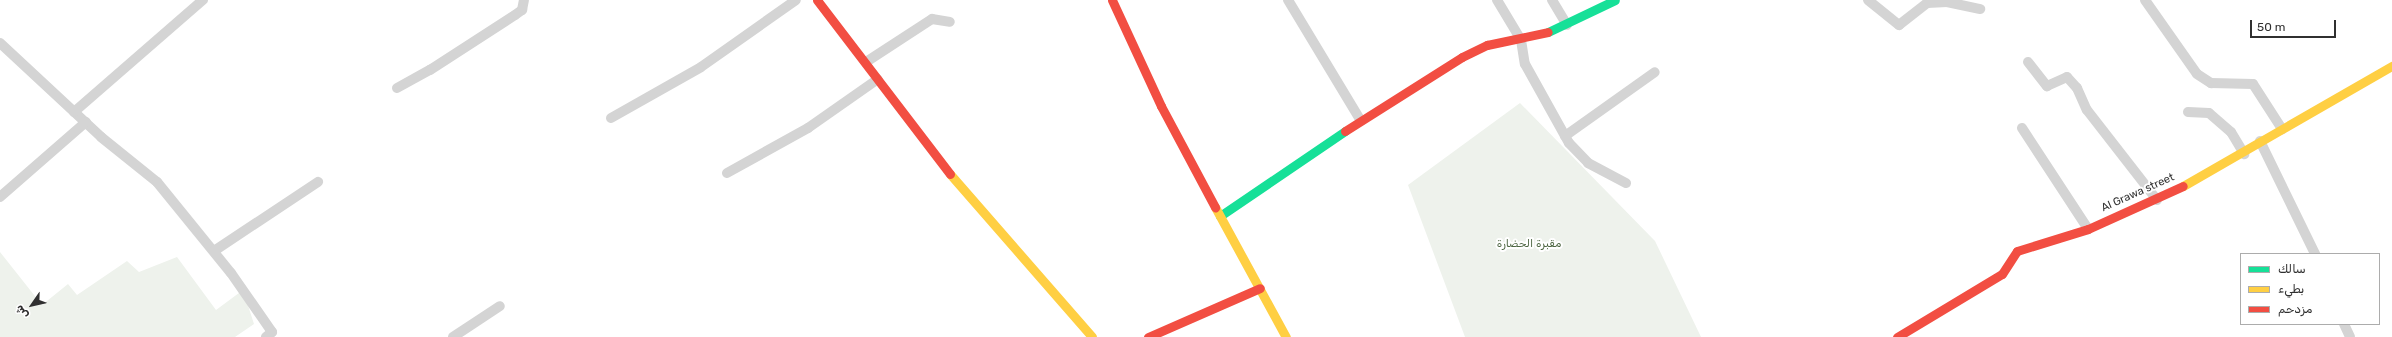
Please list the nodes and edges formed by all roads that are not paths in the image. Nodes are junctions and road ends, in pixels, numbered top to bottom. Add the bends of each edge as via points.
1 (203, 0) edge
2 (524, 0) edge
3 (796, 0) edge
4 (817, 0) edge
5 (1112, 0) edge
6 (1288, 0) edge
7 (1497, 0) edge
8 (1552, 0) edge
9 (1868, 0) edge
10 (2145, 0) edge
11 (1611, 1) edge
12 (1980, 9) dead end
13 (950, 22) dead end
14 (1568, 24) junction
15 (1521, 40) junction
16 (0, 44) edge
17 (866, 62) junction
18 (2028, 62) dead end
19 (2392, 66) edge
20 (1655, 72) dead end
21 (878, 79) junction
22 (397, 88) dead end
23 (74, 112) junction
24 (2188, 112) dead end
25 (611, 118) dead end
26 (1361, 121) junction
27 (86, 122) junction
28 (2022, 128) dead end
29 (2282, 129) junction
30 (1565, 136) junction
31 (2260, 141) junction
32 (2244, 154) junction
33 (727, 172) dead end
34 (318, 182) dead end
35 (1626, 183) dead end
36 (0, 197) edge
37 (2157, 200) junction
38 (1220, 216) junction
39 (2088, 229) junction
40 (214, 251) junction
41 (2315, 253) edge
42 (1260, 288) junction
43 (500, 306) dead end
44 (2344, 325) edge
45 (272, 335) edge
46 (453, 337) edge
47 (1092, 337) edge
48 (1148, 337) edge
49 (1286, 337) edge
50 (1897, 337) edge
51 (2350, 337) edge

1 - 23 street
2 - 22 street via 522,10 515,15 430,70
3 - 25 street via 701,67
4 - 17 street
5 - 38 street via 1161,106
6 - 26 street
7 - 15 street
8 - 14 street
9 - 12 street via 1899,25 1927,3 1947,2
10 - 29 street via 2197,74 2211,83 2253,84
11 - 14 street
13 - 17 street via 932,19
14 - 15 street
15 - 26 street via 1476,50
15 - 30 street via 1525,64
16 - 23 street
17 - 21 street
18 - 37 street via 2047,86 2067,77 2077,88 2086,110
19 - 29 street, Al Grawa street
20 - 30 street
21 - 33 street via 808,128
21 - 47 street via 961,189
23 - 27 street
24 - 32 street via 2209,113 2231,132
26 - 38 street
27 - 36 street
27 - 40 street via 157,182
28 - 39 street
29 - 31 street, Al Grawa street
30 - 35 street via 1588,163
31 - 32 street, Al Grawa street
31 - 41 street
32 - 37 street, Al Grawa street
34 - 40 street
37 - 39 street, Al Grawa street
38 - 42 street
39 - 50 street, Al Grawa street via 2017,251 2002,274
40 - 45 street
42 - 48 street
42 - 49 street
43 - 46 street
44 - 51 street

